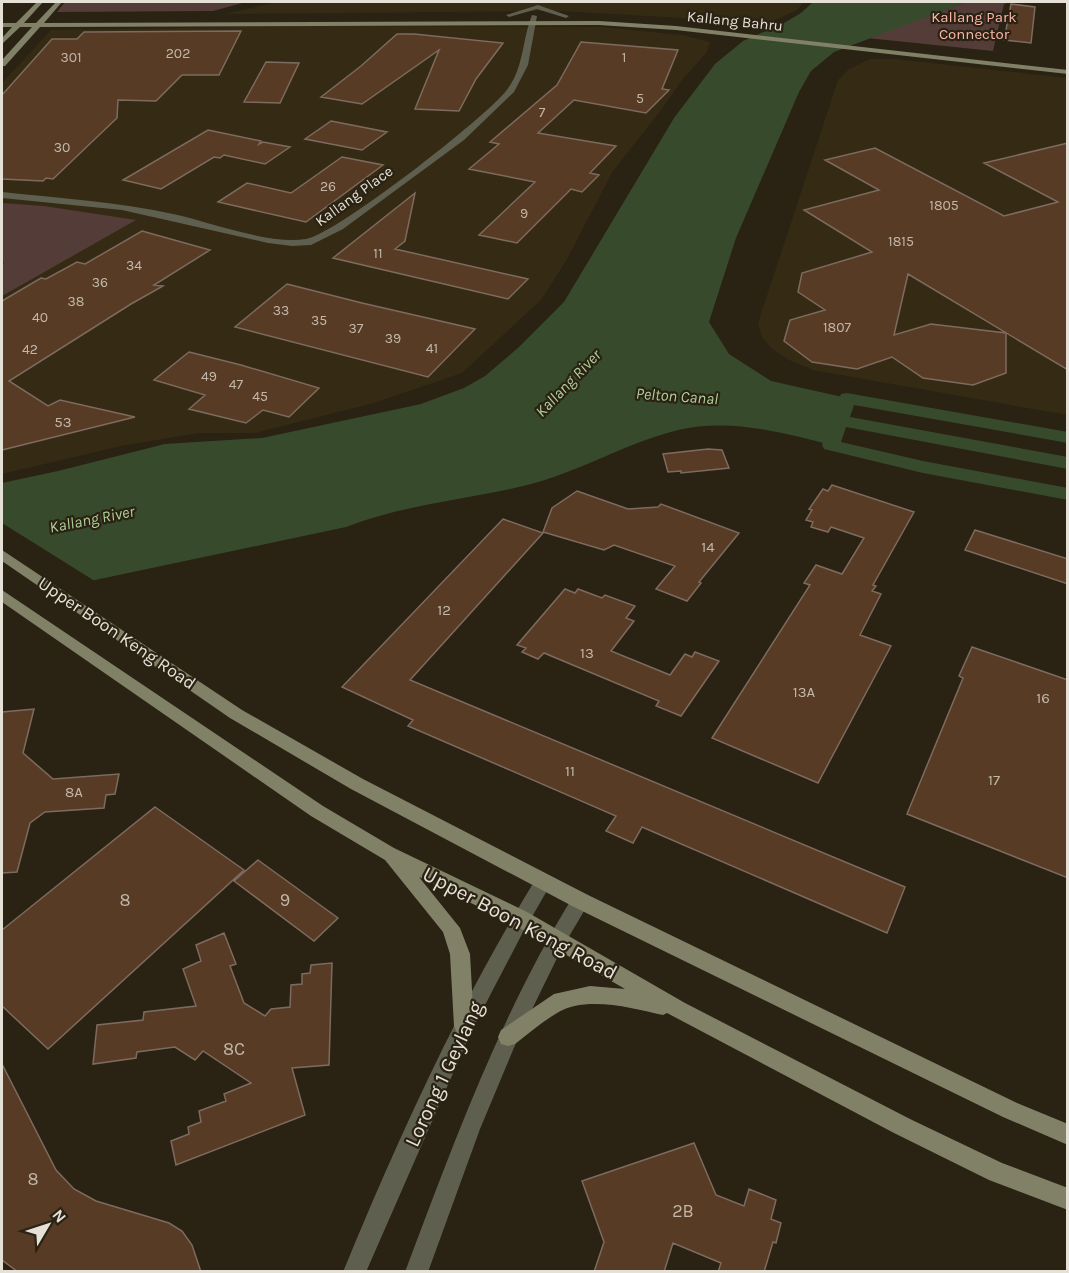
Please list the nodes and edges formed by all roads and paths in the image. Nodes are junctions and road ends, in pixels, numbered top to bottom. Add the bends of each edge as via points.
1 (40, 2) edge
2 (59, 2) edge
3 (538, 4) edge
4 (509, 15) junction
5 (566, 16) junction
6 (26, 17) junction
7 (46, 17) junction
8 (2, 18) edge
9 (534, 19) junction
10 (2, 25) edge
11 (19, 25) junction
12 (39, 25) junction
13 (735, 32) junction
14 (2, 42) edge
15 (887, 49) junction
16 (2, 64) edge
17 (1068, 66) edge
18 (1068, 72) edge
19 (2, 195) edge
20 (2, 555) edge
21 (2, 595) edge
22 (388, 854) junction
23 (543, 882) junction
24 (580, 901) junction
25 (520, 918) junction
26 (556, 938) junction
27 (678, 1009) junction
28 (464, 1026) junction
29 (508, 1037) junction
30 (1068, 1135) edge
31 (1068, 1199) edge
32 (354, 1272) edge
33 (416, 1272) edge

1 - 6 main road
2 - 7 main road
3 - 4 street, Kallang Bahru
3 - 5 street, Kallang Bahru via 551,13
4 - 7 main road, Kallang Bahru
4 - 9 main road, Kallang Bahru
5 - 9 main road, Kallang Bahru
5 - 13 main road, Kallang Bahru via 598,16
6 - 7 main road, Kallang Bahru
6 - 8 main road, Kallang Bahru
6 - 11 main road
7 - 12 main road
9 - 12 main road, Kallang Bahru
9 - 13 main road, Kallang Bahru
9 - 19 street, Kallang Place via 523,69 510,92 461,138 340,227 311,242 268,240 122,207
10 - 11 main road, Kallang Bahru
11 - 12 main road, Kallang Bahru
11 - 14 main road
12 - 16 main road
13 - 15 main road, Kallang Bahru
15 - 17 main road, Kallang Bahru
15 - 18 main road, Kallang Bahru
20 - 23 main road, Upper Boon Keng Road via 236,714 357,784
21 - 22 main road, Upper Boon Keng Road via 316,811
22 - 25 main road, Upper Boon Keng Road
22 - 28 main road via 451,928 460,954
23 - 24 main road, Upper Boon Keng Road
23 - 25 street, Lorong 1 Geylang
24 - 26 street
24 - 30 main road, Upper Boon Keng Road
25 - 26 main road, Upper Boon Keng Road
25 - 28 street, Lorong 1 Geylang
26 - 27 main road, Upper Boon Keng Road
26 - 29 street
27 - 29 main road via 617,996 590,995 554,1003
27 - 31 main road, Upper Boon Keng Road via 997,1172
28 - 32 street, Lorong 1 Geylang
29 - 33 street

